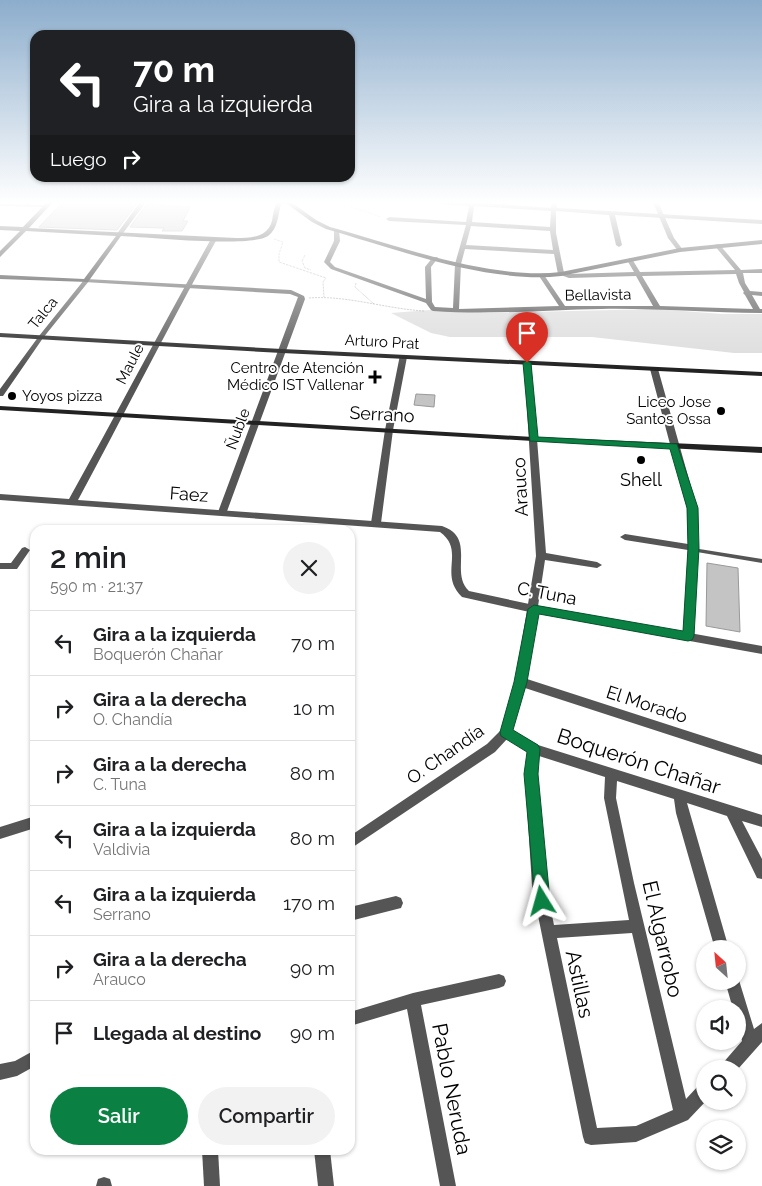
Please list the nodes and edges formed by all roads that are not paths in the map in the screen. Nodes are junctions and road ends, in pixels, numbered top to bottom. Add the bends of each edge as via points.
1 (103, 257) edge
2 (205, 257) edge
3 (329, 257) edge
4 (460, 257) edge
5 (556, 257) edge
6 (643, 257) edge
7 (727, 257) edge
8 (435, 258) joint
9 (630, 260) junction
10 (458, 264) junction
11 (739, 271) junction
12 (762, 271) edge
13 (561, 274) junction
14 (638, 274) junction
15 (542, 276) junction
16 (0, 277) edge
17 (86, 281) junction
18 (189, 286) junction
19 (746, 293) junction
20 (762, 294) edge
21 (431, 307) junction
22 (657, 307) junction
23 (562, 308) junction
24 (456, 311) junction
25 (760, 311) edge
26 (0, 334) edge
27 (41, 337) junction
28 (156, 343) junction
29 (282, 351) junction
30 (402, 357) junction
31 (527, 363) junction
32 (654, 369) junction
33 (762, 374) edge
34 (0, 394) edge
35 (0, 408) edge
36 (120, 414) junction
37 (255, 423) junction
38 (389, 430) junction
39 (533, 439) junction
40 (674, 446) junction
41 (762, 450) edge
42 (0, 497) edge
43 (72, 502) junction
44 (223, 512) junction
45 (376, 523) junction
46 (625, 537) dead end
47 (693, 549) junction
48 (25, 550) dead end
49 (541, 556) junction
50 (762, 561) edge
51 (597, 565) dead end
52 (0, 566) edge
53 (534, 609) junction
54 (688, 636) junction
55 (762, 650) edge
56 (521, 682) junction
57 (506, 732) junction
58 (534, 749) junction
59 (762, 760) edge
60 (611, 774) junction
61 (679, 794) junction
62 (731, 811) junction
63 (762, 822) edge
64 (30, 824) edge
65 (0, 834) edge
66 (355, 840) edge
67 (762, 873) edge
68 (396, 903) dead end
69 (355, 913) edge
70 (638, 926) junction
71 (548, 932) junction
72 (719, 940) edge
73 (499, 981) dead end
74 (735, 990) edge
75 (413, 1000) junction
76 (355, 1017) edge
77 (762, 1031) edge
78 (751, 1044) junction
79 (736, 1060) edge
80 (30, 1061) edge
81 (0, 1072) edge
82 (696, 1099) edge
83 (682, 1114) junction
84 (210, 1155) edge
85 (323, 1155) edge
86 (212, 1186) edge
87 (326, 1186) edge
88 (448, 1186) edge

1 - 17 main road, Talca
2 - 18 street, Maule
3 - 21 street, Bellavista via 327,262 333,268
4 - 10 street
5 - 13 street
6 - 9 main road
7 - 11 street
8 - 10 main road
8 - 21 street via 428,267
9 - 13 main road
9 - 14 street
10 - 15 main road
10 - 24 street
11 - 12 street
11 - 14 street
11 - 19 street
13 - 14 street
13 - 15 main road
14 - 22 street
15 - 23 street
16 - 17 main road
17 - 18 street
17 - 27 street, Talca
18 - 28 street, Maule
18 - 29 street, Ñuble via 297,293 302,299
19 - 20 street
19 - 25 street
21 - 24 street, Bellavista
22 - 23 street, Bellavista
22 - 25 street, Bellavista
23 - 24 street, Bellavista
26 - 27 main road, Arturo Prat
27 - 28 main road, Arturo Prat
27 - 34 street, Talca
28 - 29 main road, Arturo Prat
28 - 36 street, Maule
29 - 30 main road, Arturo Prat
29 - 37 street, Ñuble
30 - 31 main road, Arturo Prat
30 - 38 street
31 - 32 main road, Arturo Prat
31 - 39 street, Arauco
32 - 33 main road, Arturo Prat
32 - 40 street
35 - 36 main road, Serrano
36 - 37 main road, Serrano
36 - 43 street, Maule
37 - 38 main road, Serrano
37 - 44 street, Ñuble
38 - 39 main road, Serrano
38 - 45 street
39 - 40 main road, Serrano
39 - 49 street, Arauco
40 - 41 main road, Serrano
40 - 47 street via 692,508
42 - 43 street, Faez
43 - 44 street, Faez
44 - 45 street, Faez
45 - 53 street, C. Tuna via 449,532 457,547 456,583 461,591
46 - 47 street
47 - 50 lane
47 - 54 street
48 - 52 street via 14,567
49 - 51 street
49 - 53 street, Arauco
53 - 54 street, C. Tuna
53 - 56 street, O. Chandía
54 - 55 street, C. Tuna
56 - 57 street, O. Chandía
56 - 59 street, El Morado
57 - 58 street, Boquerón Chañar
57 - 66 street, O. Chandía via 492,748
58 - 60 street, Boquerón Chañar
58 - 71 street, Astillas via 531,774 539,877
60 - 61 street, Boquerón Chañar
60 - 70 street, El Algarrobo via 610,798
61 - 62 street, Boquerón Chañar
61 - 72 street
62 - 63 street, Boquerón Chañar
62 - 67 street
64 - 65 street
68 - 69 street
70 - 71 street
70 - 83 street, El Algarrobo
71 - 83 street, Astillas via 591,1137 636,1134
73 - 75 street
74 - 78 street
75 - 76 street
75 - 88 street, Pablo Neruda
77 - 78 street
78 - 79 street
80 - 81 street
82 - 83 street
84 - 86 street
85 - 87 street

